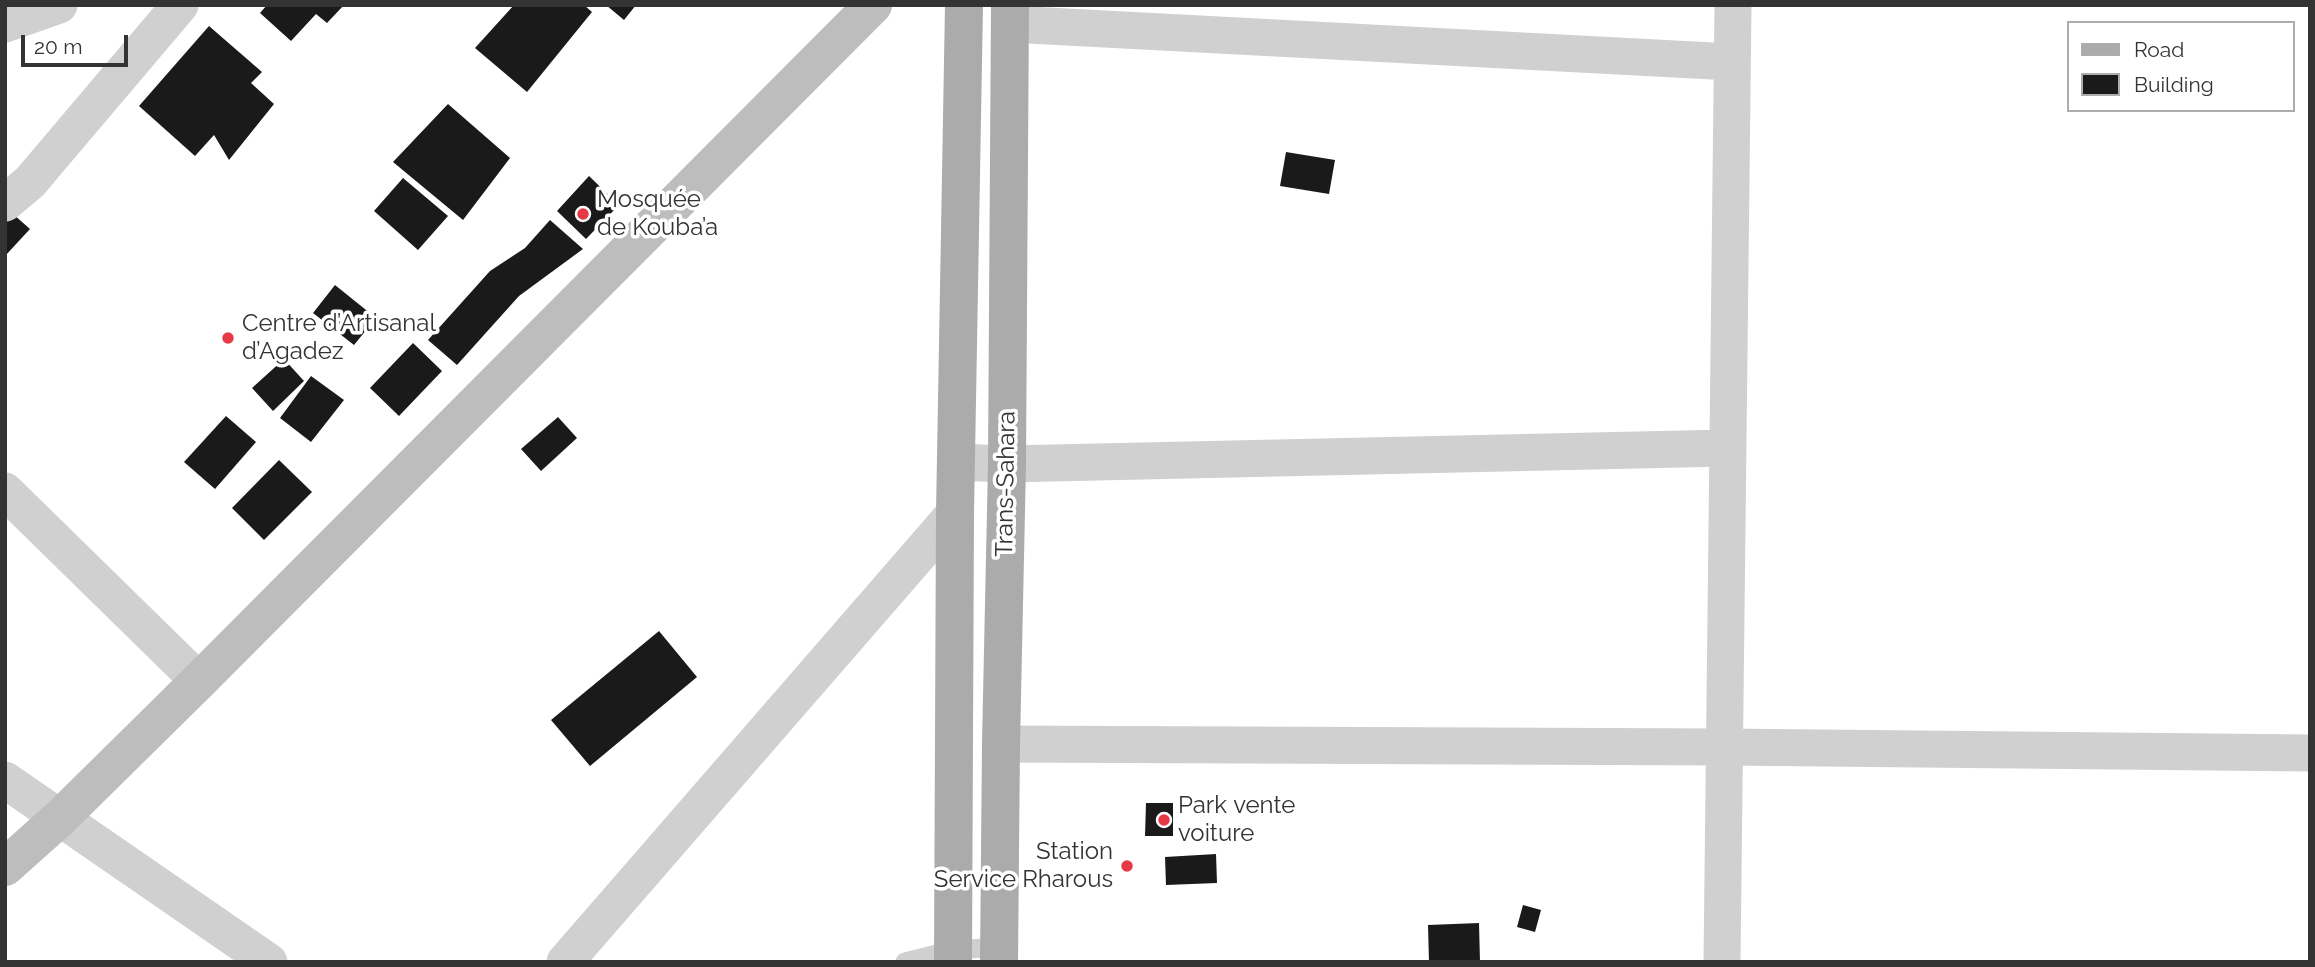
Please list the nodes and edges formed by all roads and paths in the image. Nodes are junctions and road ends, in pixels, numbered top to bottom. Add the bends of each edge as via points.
1 (59, 5) edge
2 (180, 5) edge
3 (873, 5) edge
4 (964, 5) edge
5 (1733, 5) edge
6 (1010, 14) edge
7 (5, 24) edge
8 (1732, 62) junction
9 (5, 202) edge
10 (1728, 448) junction
11 (956, 461) junction
12 (1007, 464) junction
13 (5, 491) edge
14 (955, 513) junction
15 (199, 681) junction
16 (1001, 744) junction
17 (1725, 747) junction
18 (2310, 753) edge
19 (5, 780) edge
20 (61, 817) junction
21 (5, 867) edge
22 (235, 949) edge
23 (999, 954) edge
24 (953, 956) edge
25 (269, 962) edge
26 (565, 962) edge
27 (905, 962) edge
28 (1722, 962) edge

1 - 7 street
2 - 9 street via 30,182
3 - 15 street
4 - 11 main road, Trans-Sahara
5 - 8 street
6 - 8 street
6 - 12 main road, Trans-Sahara
8 - 10 street
10 - 12 street
10 - 17 street
11 - 12 street
11 - 14 main road, Trans-Sahara
12 - 16 main road, Trans-Sahara
13 - 15 street
14 - 24 main road, Trans-Sahara
14 - 26 street
15 - 20 street
16 - 17 street
16 - 23 main road, Trans-Sahara
17 - 18 street
17 - 28 street
19 - 20 street
20 - 21 street
20 - 22 street
22 - 25 street
23 - 24 lane
24 - 27 lane

